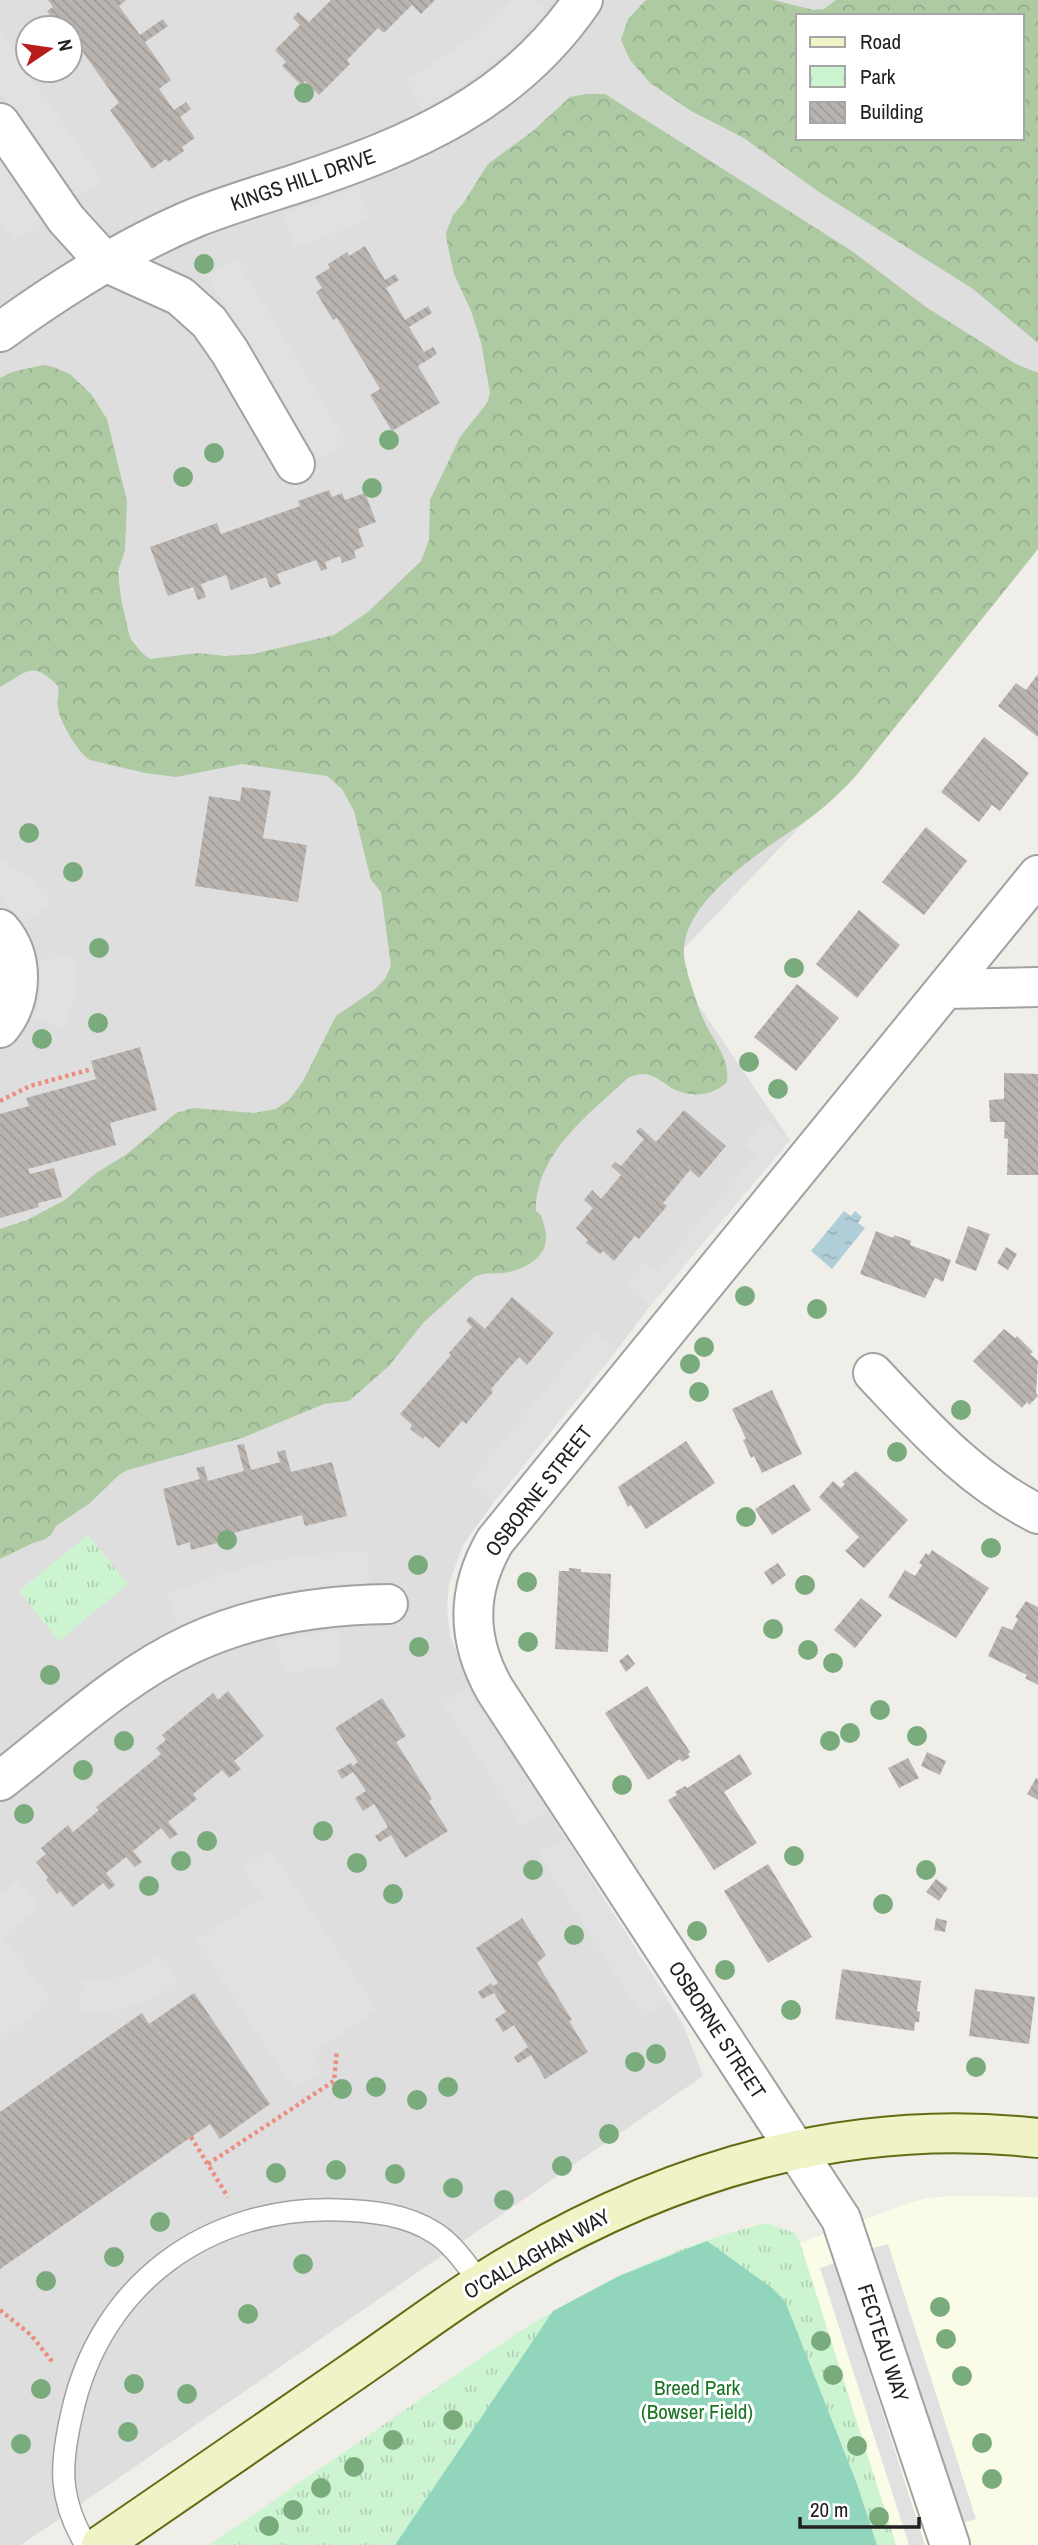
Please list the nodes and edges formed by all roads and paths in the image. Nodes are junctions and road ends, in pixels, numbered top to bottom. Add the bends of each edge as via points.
1 (583, 0) edge
2 (0, 123) edge
3 (105, 262) junction
4 (0, 332) edge
5 (295, 464) dead end
6 (1038, 875) edge
7 (0, 929) edge
8 (1038, 987) edge
9 (946, 989) junction
10 (0, 1028) edge
11 (92, 1069) dead end
12 (0, 1101) edge
13 (873, 1373) dead end
14 (1038, 1514) edge
15 (388, 1604) dead end
16 (0, 1782) edge
17 (337, 2050) dead end
18 (191, 2137) dead end
19 (1038, 2138) edge
20 (796, 2149) junction
21 (208, 2164) junction
22 (238, 2224) junction
23 (481, 2283) junction
24 (0, 2309) edge
25 (76, 2392) junction
26 (86, 2545) edge
27 (101, 2545) edge
28 (950, 2545) edge

1 - 3 street, KINGS HILL DRIVE via 522,69 447,124 370,158 204,215
2 - 3 street via 66,219
3 - 4 street, KINGS HILL DRIVE
3 - 5 street via 180,296 209,322
6 - 9 street, OSBORNE STREET
7 - 10 street via 16,958 18,985 12,1010
8 - 9 street
9 - 20 street, OSBORNE STREET via 495,1541 474,1594 476,1645 486,1675
11 - 12 path via 30,1086
13 - 14 street via 985,1483
15 - 16 street via 290,1612 208,1636 121,1686
17 - 21 path via 334,2081
18 - 21 path
19 - 20 street, O'CALLAGHAN WAY via 937,2133
20 - 23 street, O'CALLAGHAN WAY via 730,2166 644,2197
20 - 28 street, FECTEAU WAY via 847,2232
21 - 22 path
22 - 23 lane via 281,2212 318,2209 392,2215 436,2233
22 - 25 lane via 192,2245 141,2283 107,2326
23 - 27 street, O'CALLAGHAN WAY
24 - 25 path via 31,2335
25 - 26 lane via 62,2469 68,2510

